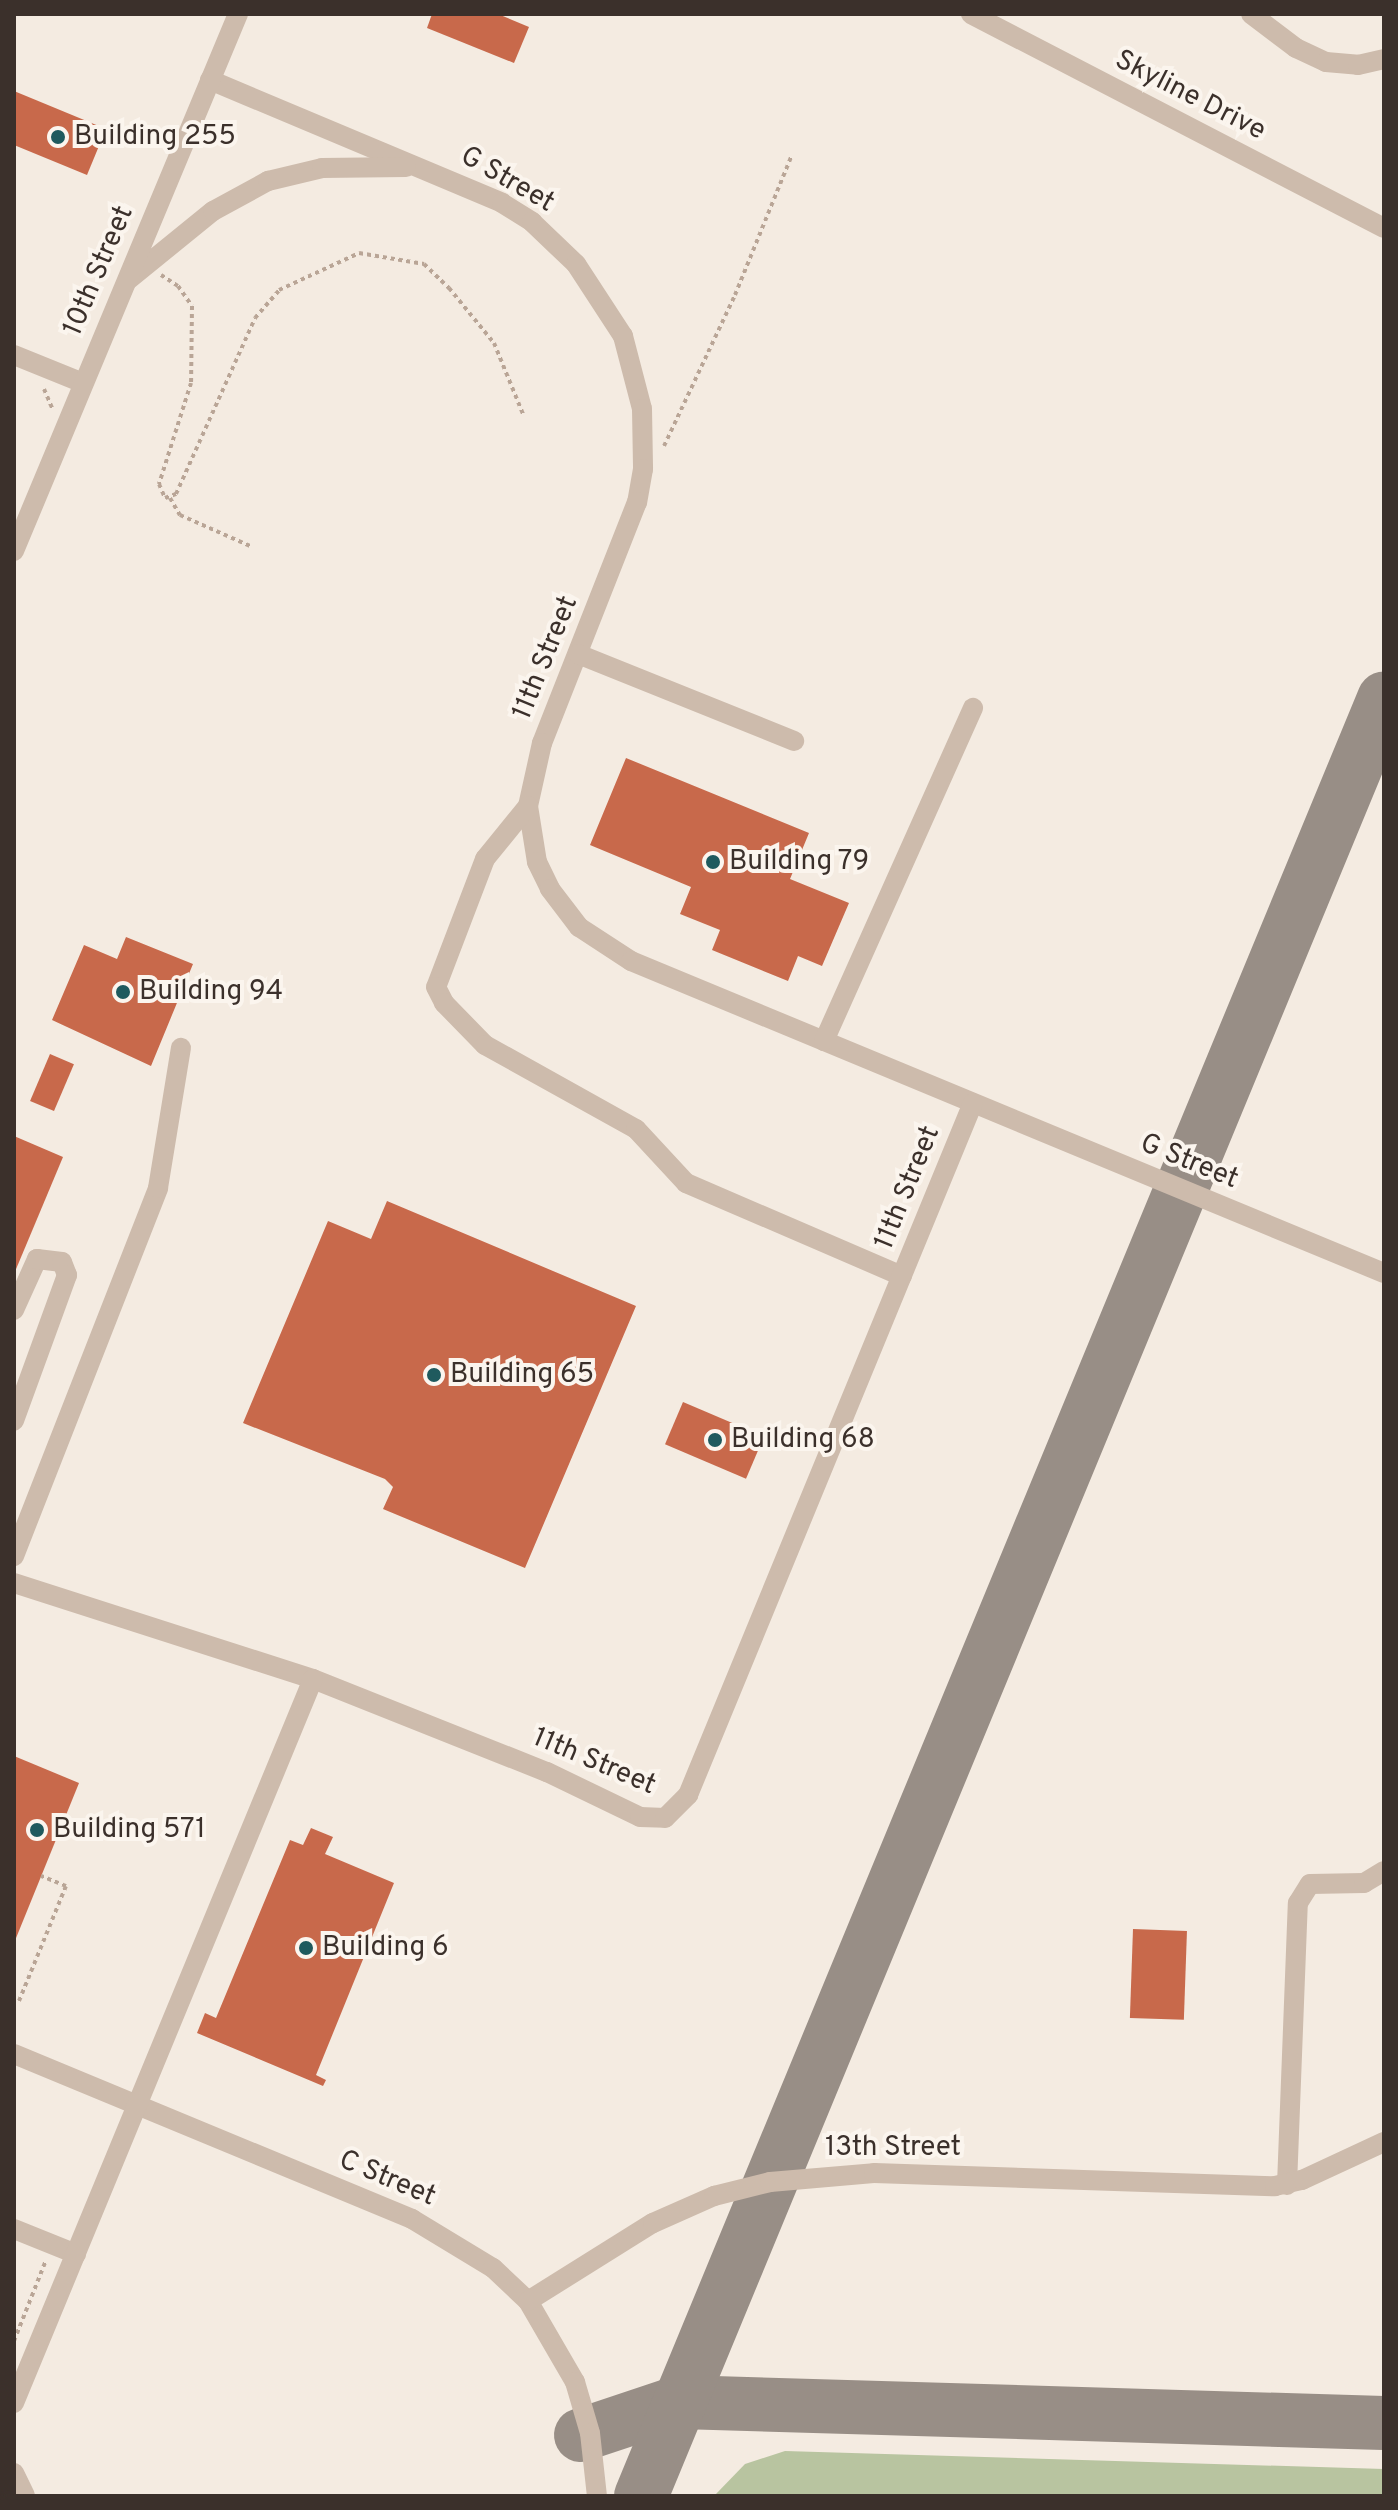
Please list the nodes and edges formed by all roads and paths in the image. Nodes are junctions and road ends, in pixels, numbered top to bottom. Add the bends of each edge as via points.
1 (238, 14) edge
2 (971, 14) edge
3 (1251, 14) edge
4 (1384, 59) edge
5 (210, 80) junction
6 (791, 157) dead end
7 (426, 168) junction
8 (1384, 228) edge
9 (145, 265) junction
10 (123, 284) junction
11 (14, 355) edge
12 (83, 383) junction
13 (523, 414) dead end
14 (657, 461) dead end
15 (170, 498) junction
16 (637, 502) joint
17 (250, 546) dead end
18 (14, 551) edge
19 (578, 654) junction
20 (973, 708) dead end
21 (794, 741) dead end
22 (528, 806) junction
23 (824, 1041) junction
24 (181, 1048) dead end
25 (973, 1103) junction
26 (1384, 1273) edge
27 (902, 1276) junction
28 (14, 1310) edge
29 (14, 1421) edge
30 (14, 1556) edge
31 (14, 1583) edge
32 (313, 1679) junction
33 (1384, 1871) edge
34 (41, 1876) dead end
35 (19, 2001) dead end
36 (14, 2054) edge
37 (136, 2104) junction
38 (1384, 2142) edge
39 (1287, 2185) junction
40 (14, 2229) edge
41 (76, 2254) junction
42 (47, 2257) dead end
43 (528, 2301) junction
44 (14, 2341) edge
45 (14, 2403) edge
46 (14, 2473) edge
47 (25, 2496) edge
48 (597, 2496) edge

1 - 5 street, 10th Street
2 - 8 street, Skyline Drive
3 - 4 street via 1296,48 1326,62 1358,65
5 - 7 street, G Street
5 - 10 street, 10th Street
6 - 14 path via 735,295
7 - 9 street via 347,165 268,181 213,211
7 - 16 street, G Street via 532,222 597,289 623,336 639,396 643,453
9 - 10 street
9 - 15 path via 178,286 192,306 191,383 159,484 161,494
10 - 12 street, 10th Street
11 - 12 street
12 - 18 street, 10th Street
13 - 15 path via 494,343 441,280 424,264 359,253 279,290 255,318
15 - 17 path via 180,515
16 - 19 street, 11th Street
19 - 21 street
19 - 22 street, 11th Street via 534,765
20 - 23 street
22 - 23 street, 11th Street via 537,862 550,889 596,941 631,961
22 - 27 street via 485,859 436,987 444,1003 485,1045 636,1129 686,1183
23 - 25 street, 11th Street
24 - 30 street via 158,1188
25 - 26 street, G Street
25 - 27 street, 11th Street
27 - 32 street, 11th Street via 688,1795 674,1813 640,1817 547,1772
28 - 29 street via 37,1259 62,1262 67,1275
31 - 32 street, 11th Street
32 - 37 street
33 - 39 street via 1364,1883 1310,1884 1298,1903
34 - 35 path via 66,1886
36 - 37 street, C Street
37 - 41 street
37 - 43 street, C Street via 440,2232 493,2268
38 - 39 street, 13th Street
39 - 43 street, 13th Street via 874,2173 770,2182 714,2196 653,2223
40 - 41 street
41 - 45 street
42 - 44 path
43 - 48 street, C Street via 575,2382 590,2433
46 - 47 street

